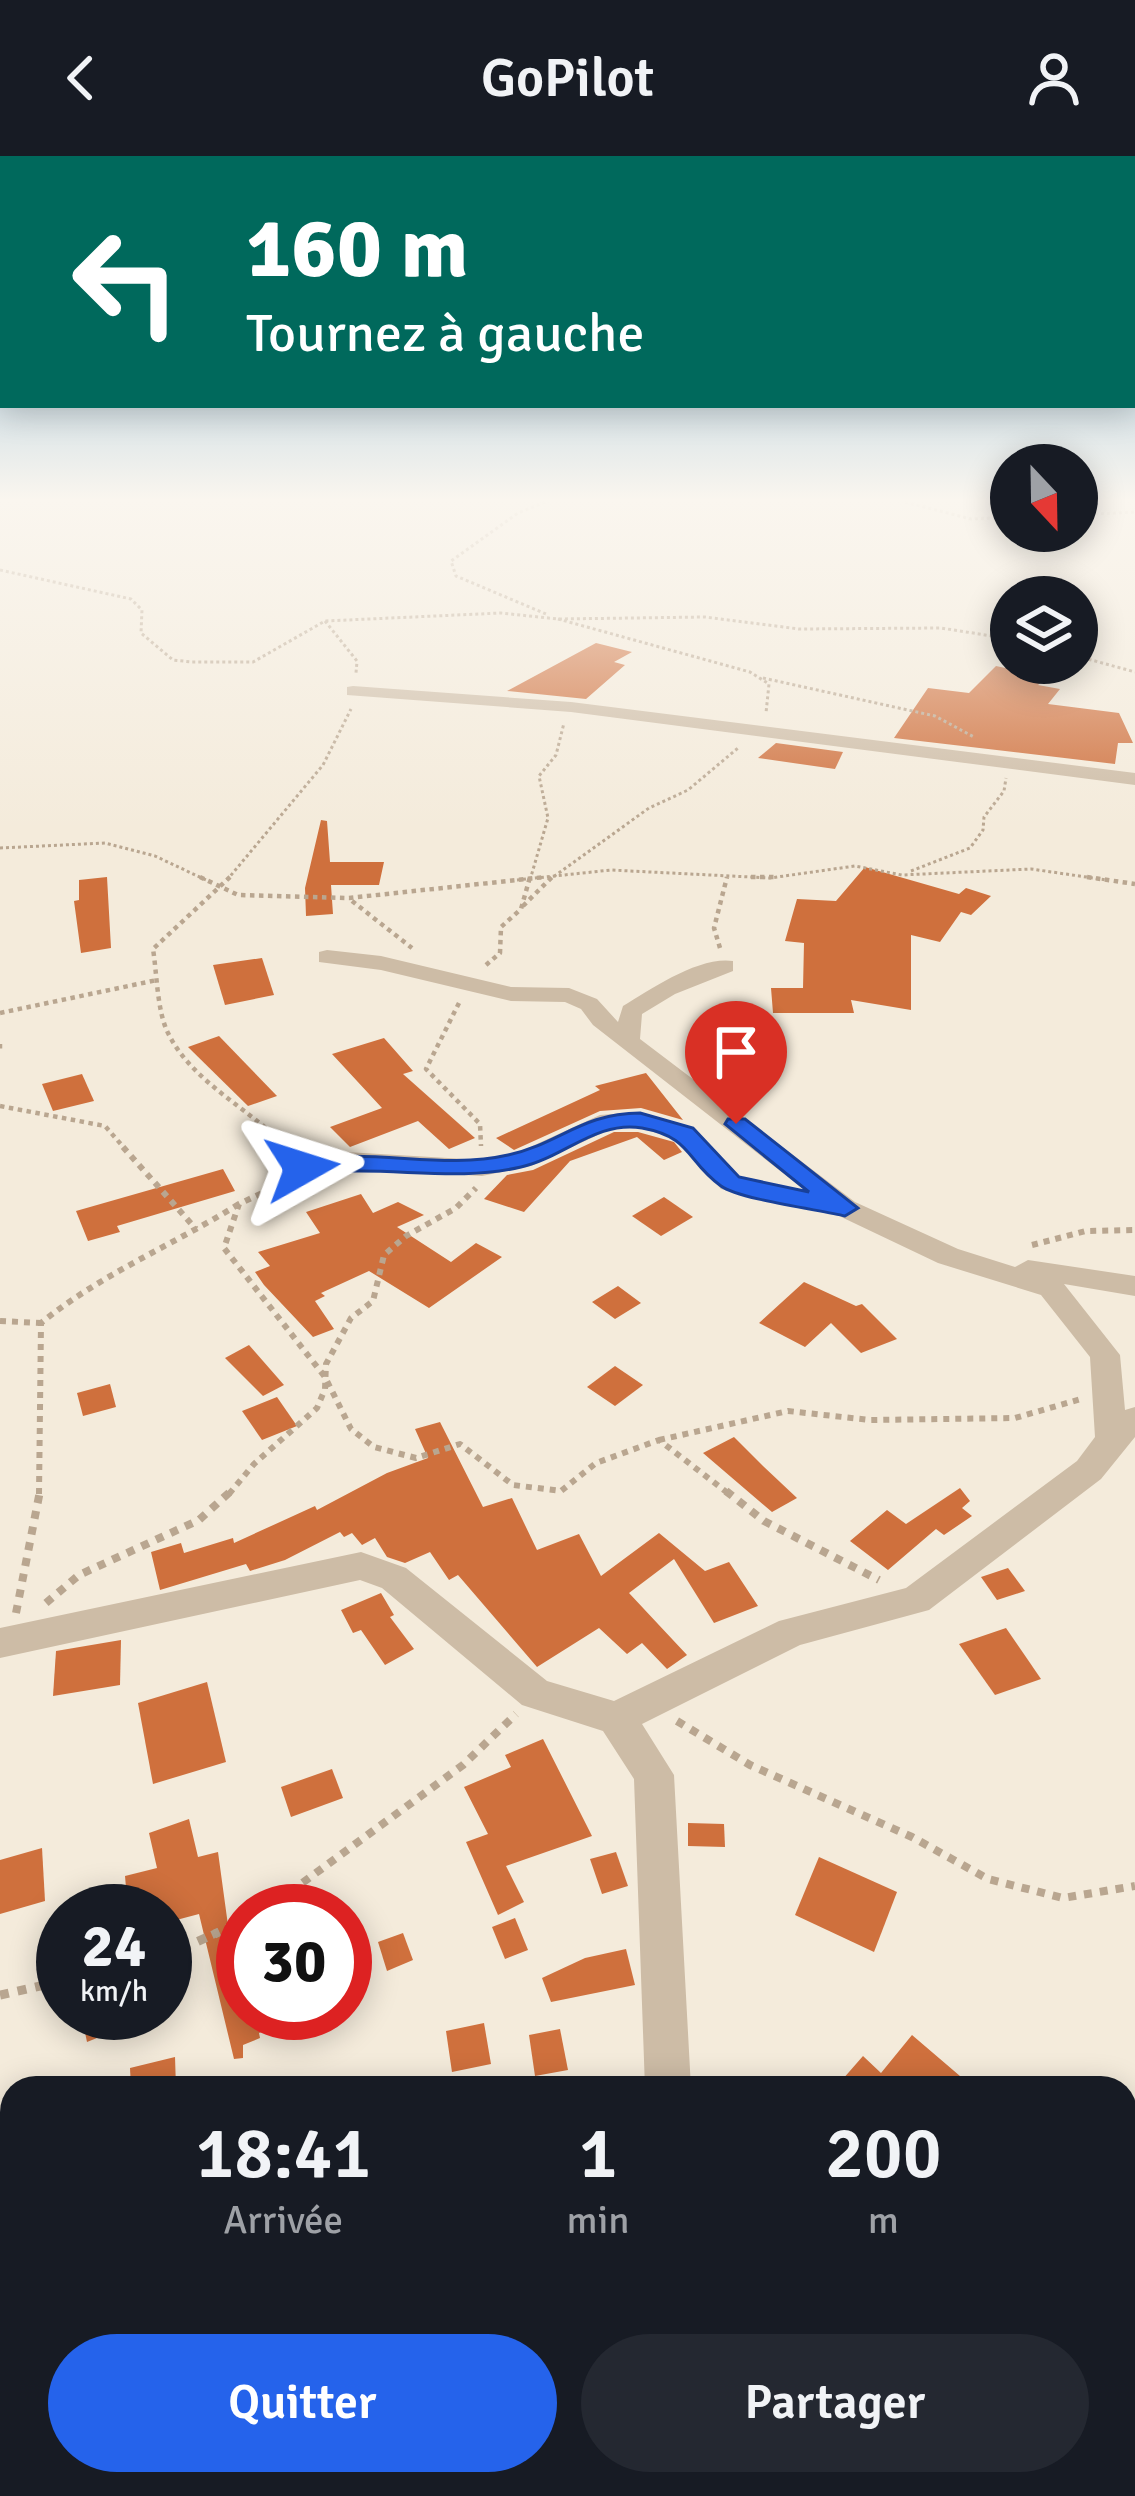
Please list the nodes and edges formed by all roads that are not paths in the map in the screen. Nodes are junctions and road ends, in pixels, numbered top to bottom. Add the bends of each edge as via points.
1 (353, 691) road end
2 (1135, 779) edge
3 (327, 957) dead end
4 (725, 965) road end
5 (628, 1040) junction
6 (302, 1168) road end
7 (845, 1208) junction
8 (948, 1256) junction
9 (1135, 1286) edge
10 (1123, 1429) edge
11 (16, 1639) edge
12 (632, 1712) junction
13 (667, 2076) edge

1 - 2 street via 571,706
3 - 5 street via 511,994 569,995
4 - 5 street via 631,1011
5 - 7 street
6 - 7 street via 346,1160 482,1168 522,1160 609,1120 640,1120 685,1133 731,1183
7 - 8 street
8 - 9 street
8 - 10 street via 1051,1288 1105,1355
10 - 12 street via 1089,1470 916,1600 792,1632
11 - 12 street via 361,1566 394,1579 535,1694
12 - 13 street via 654,1775

